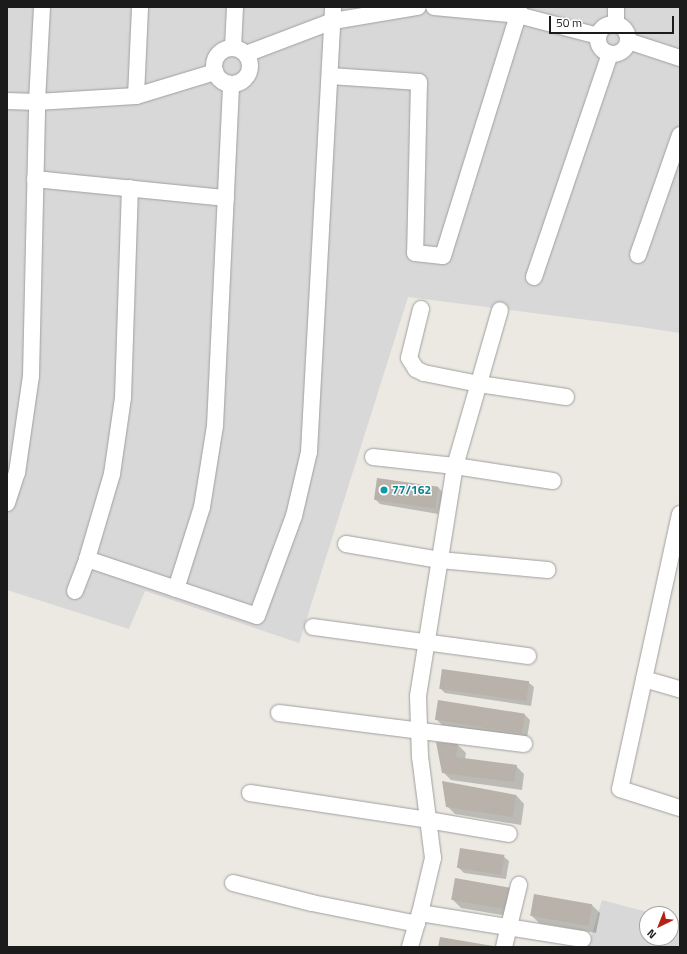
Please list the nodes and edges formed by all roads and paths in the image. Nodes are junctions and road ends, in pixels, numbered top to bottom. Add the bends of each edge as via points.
1 (42, 7) edge
2 (140, 7) edge
3 (235, 7) edge
4 (418, 7) edge
5 (434, 7) edge
6 (616, 7) edge
7 (519, 11) edge
8 (333, 14) edge
9 (616, 24) junction
10 (598, 36) junction
11 (628, 42) junction
12 (240, 51) junction
13 (610, 54) junction
14 (680, 58) edge
15 (215, 72) junction
16 (330, 76) junction
17 (231, 84) junction
18 (136, 96) junction
19 (7, 101) edge
20 (37, 102) junction
21 (680, 135) edge
22 (35, 179) junction
23 (130, 188) junction
24 (226, 198) junction
25 (638, 255) dead end
26 (534, 277) dead end
27 (421, 309) dead end
28 (500, 310) dead end
29 (479, 384) junction
30 (566, 397) dead end
31 (373, 457) dead end
32 (455, 466) junction
33 (553, 481) dead end
34 (7, 503) edge
35 (680, 514) edge
36 (346, 544) dead end
37 (87, 559) junction
38 (440, 560) junction
39 (548, 570) dead end
40 (176, 589) junction
41 (75, 591) dead end
42 (313, 626) dead end
43 (426, 643) junction
44 (528, 656) dead end
45 (644, 679) junction
46 (680, 689) edge
47 (279, 713) dead end
48 (419, 732) junction
49 (524, 744) dead end
50 (250, 793) dead end
51 (680, 808) edge
52 (428, 820) junction
53 (509, 834) dead end
54 (233, 883) dead end
55 (519, 885) dead end
56 (419, 918) junction
57 (508, 927) junction
58 (583, 939) dead end
59 (410, 947) edge
60 (504, 947) edge

1 - 20 street
2 - 18 street
3 - 12 street
4 - 8 street
5 - 7 street
6 - 9 street
7 - 10 street
7 - 16 street via 443,256 415,254 419,82
8 - 12 street
8 - 16 street
9 - 10 street via 604,26
9 - 11 street via 625,30
10 - 13 street via 600,47
11 - 13 street via 621,51
11 - 14 street
12 - 15 street via 226,49 220,52 214,65
12 - 17 street via 249,60 249,73 244,79
13 - 26 street
15 - 17 street
15 - 18 street
16 - 40 street via 309,452 294,516 257,616
17 - 24 street
18 - 20 street
19 - 20 street
20 - 22 street
21 - 25 street
22 - 23 street
22 - 34 street via 30,376 17,473
23 - 24 street
23 - 37 street via 123,398 112,474
24 - 40 street via 215,426 202,507
27 - 29 street via 410,348 409,358 412,365 424,373
28 - 29 street
29 - 30 street
29 - 32 street
31 - 32 street
32 - 33 street
32 - 38 street
35 - 45 street
36 - 38 street
37 - 40 street
37 - 41 street
38 - 39 street
38 - 43 street
42 - 43 street
43 - 44 street
43 - 48 street via 418,696
45 - 46 street
45 - 51 street via 620,789
47 - 48 street
48 - 49 street
48 - 52 street
50 - 52 street
52 - 53 street
52 - 56 street via 433,858
54 - 56 street via 312,903
55 - 57 street
56 - 57 street
56 - 59 street
57 - 58 street
57 - 60 street

